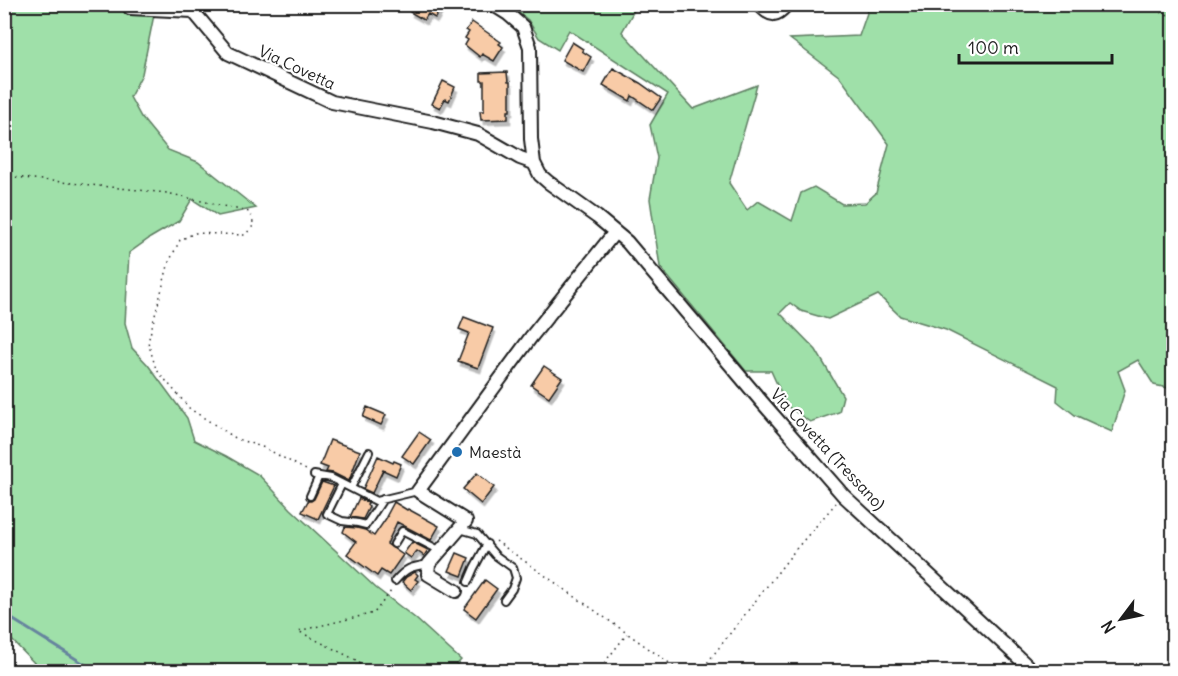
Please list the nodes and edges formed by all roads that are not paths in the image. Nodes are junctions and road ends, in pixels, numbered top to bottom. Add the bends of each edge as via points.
1 (492, 4) edge
2 (759, 4) edge
3 (788, 4) edge
4 (130, 8) dead end
5 (534, 163) junction
6 (615, 232) junction
7 (369, 452) dead end
8 (342, 484) junction
9 (351, 488) junction
10 (418, 491) junction
11 (310, 496) dead end
12 (383, 499) junction
13 (460, 529) junction
14 (394, 544) dead end
15 (487, 544) junction
16 (441, 551) junction
17 (429, 564) junction
18 (395, 581) dead end
19 (468, 582) dead end
20 (456, 591) dead end
21 (504, 600) dead end
22 (1034, 672) edge

1 - 5 street via 523,27 530,47
2 - 3 street via 774,15
4 - 5 street, Via Covetta via 193,11 228,53 332,102 478,134
5 - 6 street, Via Covetta (Tressano) via 548,182
6 - 10 street via 531,337
6 - 22 street, Via Covetta (Tressano) via 843,495
7 - 9 lane
8 - 9 lane
8 - 11 lane via 317,475
8 - 12 lane via 327,514 342,522 366,525
9 - 12 lane via 376,501
10 - 12 lane
10 - 13 street via 466,521
13 - 15 lane via 477,534
13 - 16 street
14 - 16 lane via 402,531
15 - 19 lane
15 - 21 lane via 513,568 516,578
16 - 17 street
17 - 18 lane via 405,570
17 - 20 street via 428,574

